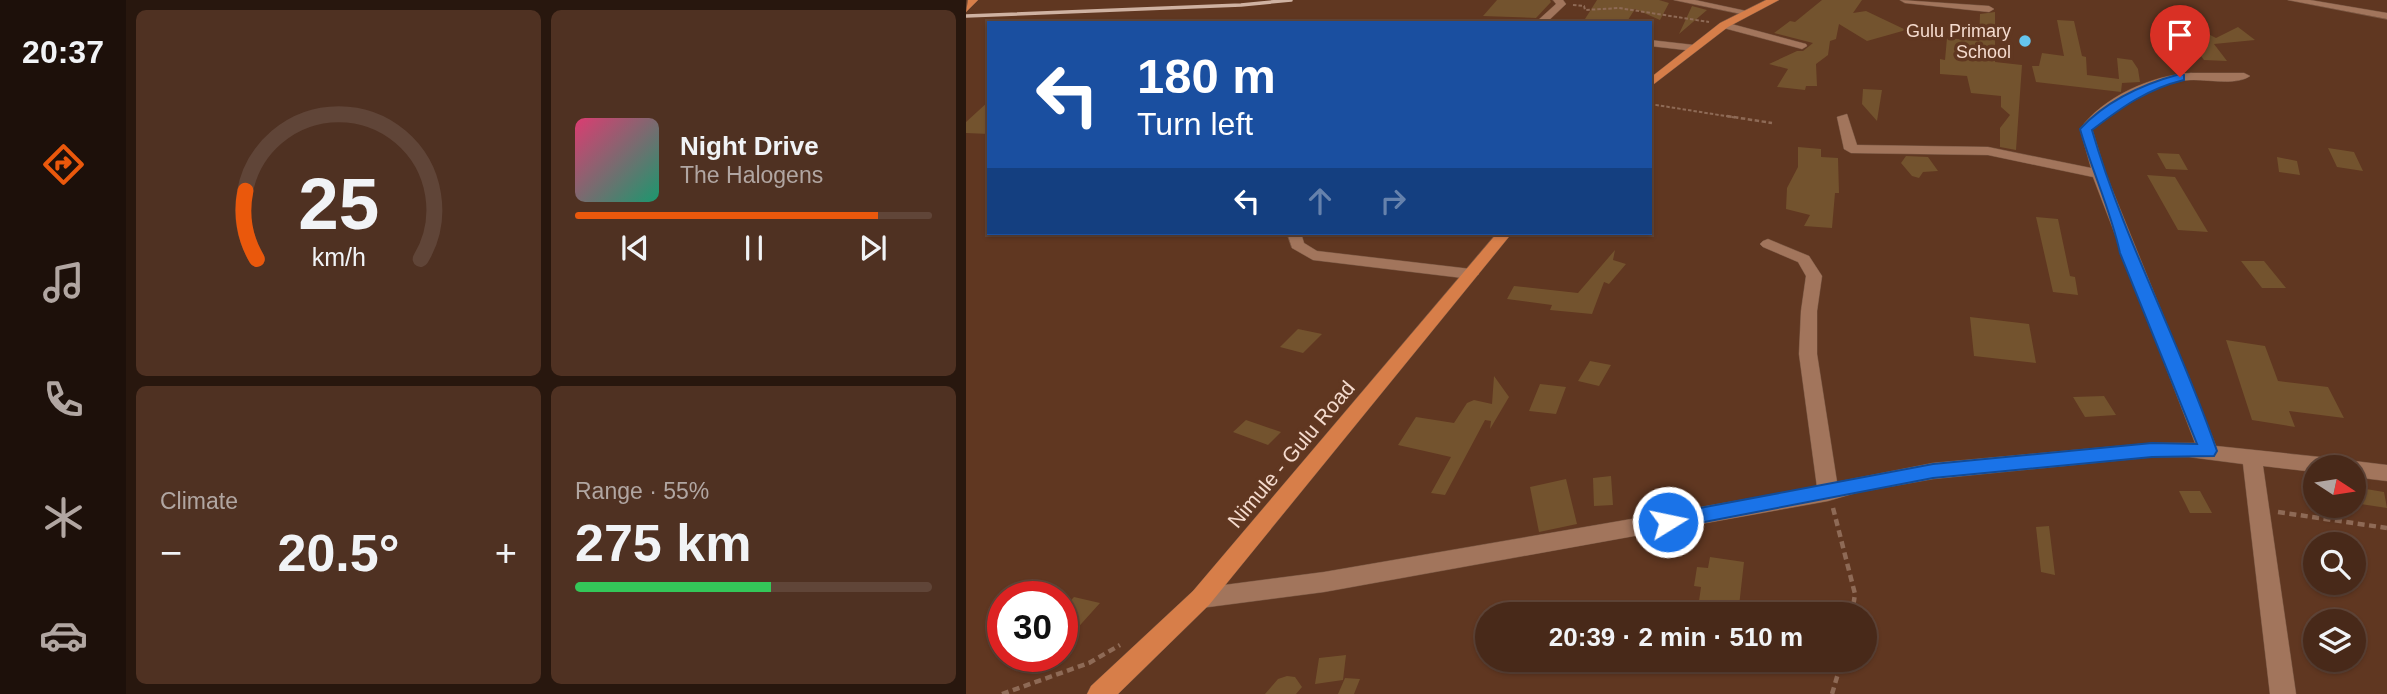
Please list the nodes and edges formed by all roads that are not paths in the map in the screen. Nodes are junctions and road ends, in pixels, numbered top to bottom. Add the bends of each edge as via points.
1 (973, 0) edge
2 (1678, 0) edge
3 (1773, 0) edge
4 (1905, 0) edge
5 (2293, 0) edge
6 (1560, 2) edge
7 (966, 9) edge
8 (1989, 9) dead end
9 (1746, 12) junction
10 (2387, 16) edge
11 (1542, 21) edge
12 (1724, 25) junction
13 (1652, 43) edge
14 (1802, 46) dead end
15 (1694, 48) junction
16 (2244, 76) dead end
17 (1652, 82) edge
18 (1843, 117) dead end
19 (2098, 174) junction
20 (1294, 235) edge
21 (1503, 235) edge
22 (1768, 244) dead end
23 (1471, 275) junction
24 (2208, 451) junction
25 (2252, 457) junction
26 (2303, 463) edge
27 (2366, 470) edge
28 (2387, 473) edge
29 (1828, 493) junction
30 (1201, 598) junction
31 (1100, 694) edge
32 (2283, 694) edge

1 - 7 main road
2 - 9 street
3 - 9 main road
4 - 8 street
5 - 10 street
6 - 11 street
9 - 12 main road
12 - 14 street
12 - 15 main road
13 - 15 street
15 - 17 main road
16 - 19 street via 2172,78 2103,113 2086,129
18 - 19 street via 1852,149 1988,150
19 - 24 street
20 - 23 street via 1297,245 1313,255
21 - 23 main road, Nimule - Gulu Road
22 - 29 street via 1804,259 1814,276 1808,354
23 - 30 main road, Nimule - Gulu Road
24 - 25 street
24 - 29 street via 2152,450 2040,459 1933,471
25 - 26 street
25 - 32 street
27 - 28 street
29 - 30 street via 1324,582
30 - 31 main road, Nimule - Gulu Road

